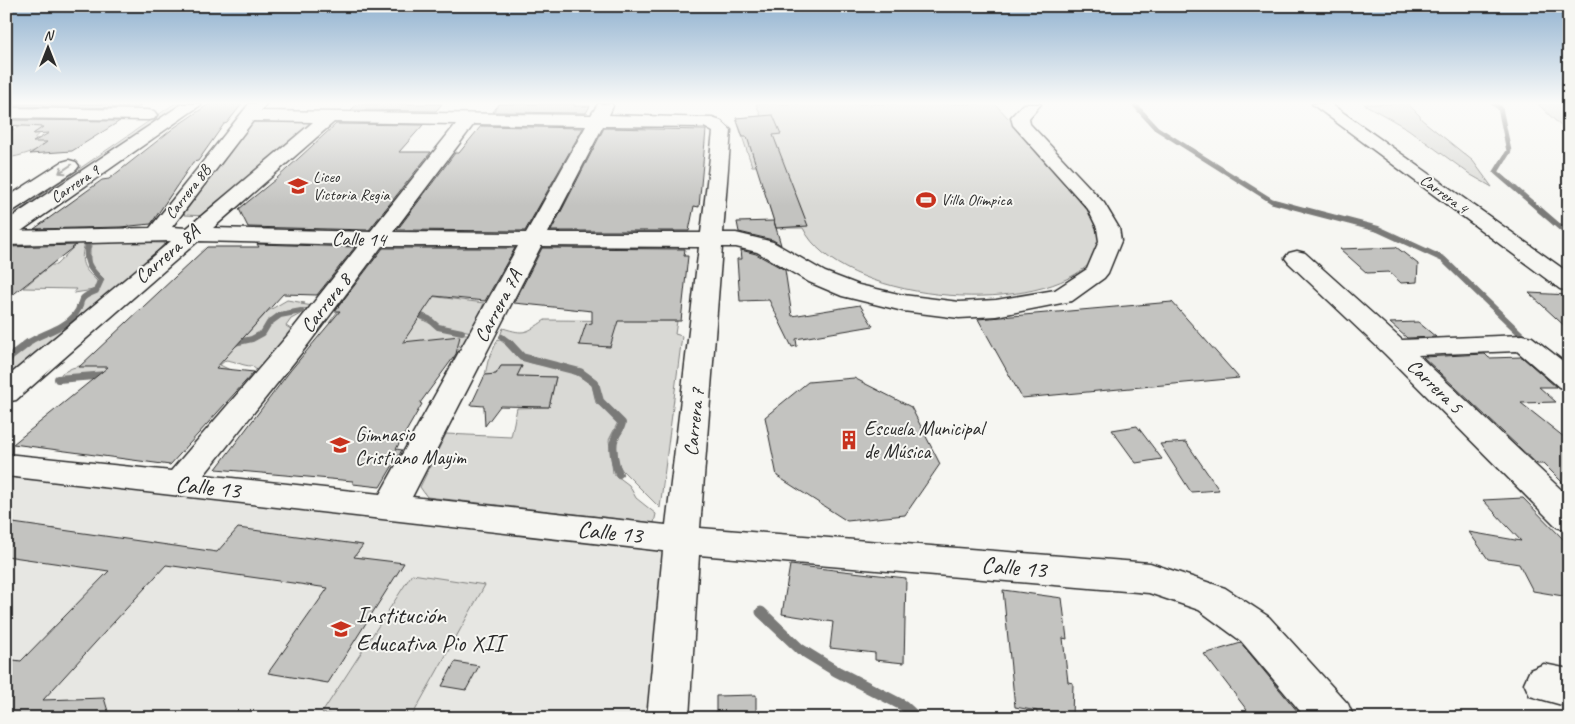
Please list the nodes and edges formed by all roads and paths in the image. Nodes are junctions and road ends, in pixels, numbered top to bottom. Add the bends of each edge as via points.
1 (112, 138) edge
2 (144, 138) edge
3 (232, 138) edge
4 (305, 138) edge
5 (454, 138) edge
6 (588, 138) edge
7 (723, 138) edge
8 (1034, 138) edge
9 (1367, 138) edge
10 (98, 147) dead end
11 (81, 158) dead end
12 (6, 207) edge
13 (6, 231) edge
14 (156, 235) junction
15 (189, 235) junction
16 (6, 238) edge
17 (375, 239) junction
18 (713, 240) junction
19 (533, 241) junction
20 (1297, 258) dead end
21 (1569, 284) edge
22 (1395, 348) junction
23 (1569, 381) edge
24 (6, 393) edge
25 (6, 465) edge
26 (179, 484) junction
27 (390, 507) junction
28 (1569, 518) edge
29 (682, 540) junction
30 (668, 718) edge
31 (1333, 718) edge

1 - 10 main road, Carrera 9
2 - 13 main road, Carrera 9
3 - 14 main road, Carrera 8B
4 - 15 main road, Carrera 8A
5 - 17 main road, Carrera 8
6 - 19 main road, Carrera 7A
7 - 18 main road, Carrera 7
8 - 18 main road, Calle 14 via 1097,207 1108,228 1110,241 1096,273 1063,296 996,308 903,303 851,291 817,277 764,247 736,240
9 - 21 main road, Carrera 4
11 -> 12 main road, Carrera 9
14 - 15 main road, Calle 14
14 - 16 main road, Calle 14
15 - 17 main road, Calle 14
15 - 24 main road, Carrera 8A
17 - 19 main road, Calle 14
17 - 26 main road, Carrera 8 via 296,342
18 - 19 main road, Calle 14
18 - 29 main road, Carrera 7
19 - 27 main road, Carrera 7A
20 - 22 main road, Carrera 5
22 - 23 main road via 1523,343
22 - 28 main road, Carrera 5
25 - 26 main road, Calle 13
26 - 27 main road, Calle 13
27 - 29 main road, Calle 13
29 - 30 main road, Carrera 7
29 - 31 main road, Calle 13 via 1150,578 1212,599 1255,629

